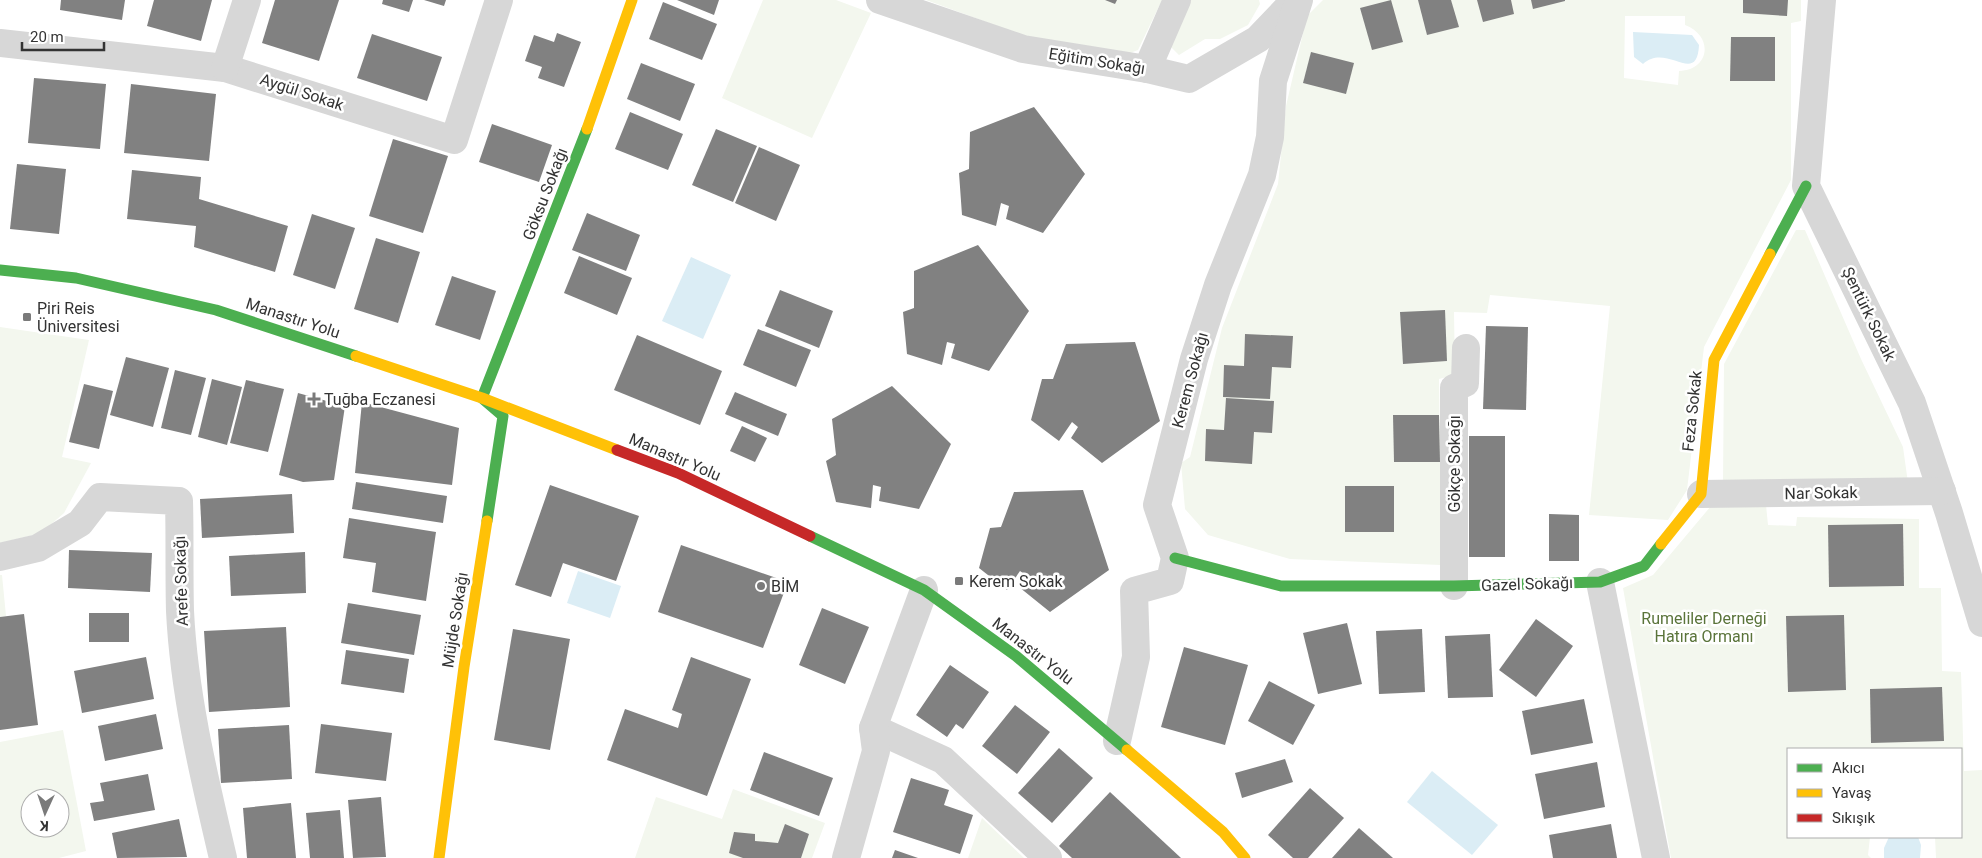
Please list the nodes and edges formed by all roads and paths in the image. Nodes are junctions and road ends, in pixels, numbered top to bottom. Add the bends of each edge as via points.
1 (247, 0) edge
2 (499, 0) edge
3 (632, 0) edge
4 (880, 0) edge
5 (1177, 0) edge
6 (1297, 0) edge
7 (1822, 0) edge
8 (0, 43) edge
9 (225, 68) junction
10 (1147, 69) junction
11 (1806, 186) junction
12 (0, 270) edge
13 (1466, 348) dead end
14 (482, 398) junction
15 (1942, 491) junction
16 (1700, 494) junction
17 (0, 557) edge
18 (1175, 558) junction
19 (1600, 582) junction
20 (1454, 586) junction
21 (924, 590) junction
22 (1982, 623) edge
23 (873, 728) junction
24 (1117, 741) junction
25 (223, 858) edge
26 (439, 858) edge
27 (846, 858) edge
28 (1048, 858) edge
29 (1245, 858) edge
30 (1656, 858) edge

1 - 9 street
2 - 9 street, Aygül Sokak via 454,140
3 - 14 street, Göksu Sokağı via 581,146
4 - 10 street, Eğitim Sokağı via 1023,49
5 - 10 street
6 - 10 street, Eğitim Sokağı via 1258,38 1189,79
6 - 18 street, Kerem Sokağı via 1273,81 1270,137 1262,175 1218,285 1197,349 1158,506
7 - 11 street
8 - 9 street, Aygül Sokak
11 - 15 street, Şentürk Sokak via 1912,403
11 - 16 street, Feza Sokak via 1714,360
12 - 14 street, Manastır Yolu via 76,278 216,310
13 - 20 street, Gökçe Sokağı via 1464,383 1454,388
14 - 21 street, Manastır Yolu via 678,473
14 - 26 street, Müjde Sokağı via 504,416 464,667
15 - 16 street, Nar Sokak
15 - 22 street, Şentürk Sokak
16 - 19 street via 1644,566
17 - 25 street, Arefe Sokağı via 38,548 80,523 100,497 179,501 180,612 188,686
18 - 20 street, Gazel Sokağı via 1281,586
18 - 24 street via 1170,581 1134,591 1136,657
19 - 20 street, Gazel Sokağı
19 - 30 street
21 - 23 street
21 - 24 street, Manastır Yolu via 1016,656
23 - 27 street via 876,752
23 - 28 street via 943,760
24 - 29 street, Manastır Yolu via 1223,832

